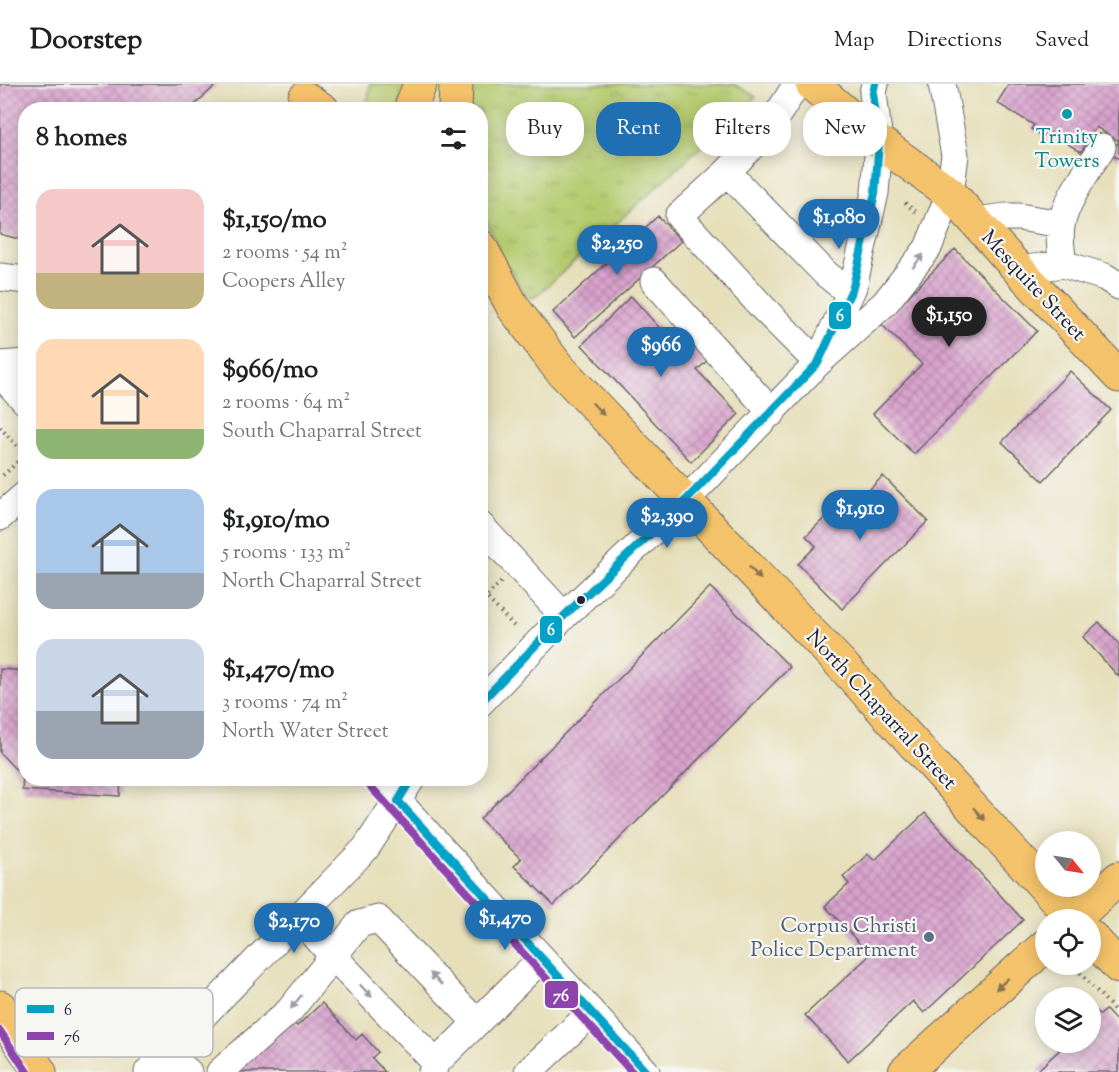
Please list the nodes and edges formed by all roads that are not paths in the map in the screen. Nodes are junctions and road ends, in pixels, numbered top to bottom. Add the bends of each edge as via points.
1 (422, 84) edge
2 (456, 84) edge
3 (797, 84) edge
4 (812, 84) edge
5 (875, 84) edge
6 (942, 84) edge
7 (414, 102) edge
8 (424, 102) edge
9 (455, 102) edge
10 (833, 102) edge
11 (874, 102) edge
12 (1102, 147) dead end
13 (887, 148) edge
14 (878, 156) edge
15 (727, 172) junction
16 (950, 193) junction
17 (975, 221) junction
18 (1061, 224) junction
19 (488, 261) edge
20 (1063, 264) junction
21 (1019, 270) junction
22 (0, 277) edge
23 (18, 279) edge
24 (654, 281) dead end
25 (1119, 286) edge
26 (850, 293) junction
27 (488, 305) edge
28 (819, 363) junction
29 (18, 364) edge
30 (0, 365) edge
31 (558, 367) junction
32 (0, 374) edge
33 (1119, 376) edge
34 (18, 393) edge
35 (772, 413) junction
36 (686, 500) junction
37 (18, 501) edge
38 (0, 517) edge
39 (488, 534) edge
40 (564, 616) junction
41 (488, 695) edge
42 (405, 790) edge
43 (1119, 878) edge
44 (1065, 909) edge
45 (1091, 909) edge
46 (299, 917) junction
47 (1101, 948) edge
48 (332, 955) junction
49 (1035, 955) edge
50 (542, 958) junction
51 (1119, 967) edge
52 (213, 1005) edge
53 (0, 1007) edge
54 (591, 1013) junction
55 (476, 1022) junction
56 (15, 1035) edge
57 (30, 1057) edge
58 (157, 1063) edge
59 (434, 1067) edge
60 (538, 1069) edge
61 (40, 1072) edge
62 (188, 1072) edge
63 (220, 1072) edge
64 (646, 1072) edge
65 (905, 1072) edge

1 - 7 main road
1 - 8 main road
2 - 9 main road
3 - 15 street via 769,128
4 - 10 main road, Mesquite Street
5 - 11 street
6 - 16 street via 955,155
12 - 18 street
13 - 16 main road, Mesquite Street
14 - 26 street via 875,193
15 - 26 street via 826,274
15 - 28 street via 679,216
16 - 17 main road, Mesquite Street
28 -> 16 street via 885,303 928,248
17 - 18 street via 1019,217
17 - 21 main road, Mesquite Street
18 - 20 street
19 - 31 main road via 513,307
20 - 21 street
20 - 25 street via 1105,277
21 - 33 main road, Mesquite Street
22 - 23 street
24 - 35 street
26 - 28 street
27 - 31 main road via 506,325
28 - 35 street
29 - 30 street
31 -> 36 main road, North Chaparral Street
32 - 34 street
35 - 36 street
36 - 40 street
36 -> 44 main road, North Chaparral Street
37 - 38 street
39 - 40 street
40 - 41 street
42 - 46 street via 366,848
42 - 50 street
43 - 45 main road
46 - 48 street
46 - 52 street
47 - 51 main road, North Chaparral Street
55 -> 48 street via 378,919 359,924
48 -> 59 street
48 -> 63 street via 290,1010
49 -> 65 main road
50 - 54 street
50 - 55 street
53 - 56 main road
54 - 60 street
54 - 64 street
55 - 59 street
57 - 61 main road
58 - 62 street

